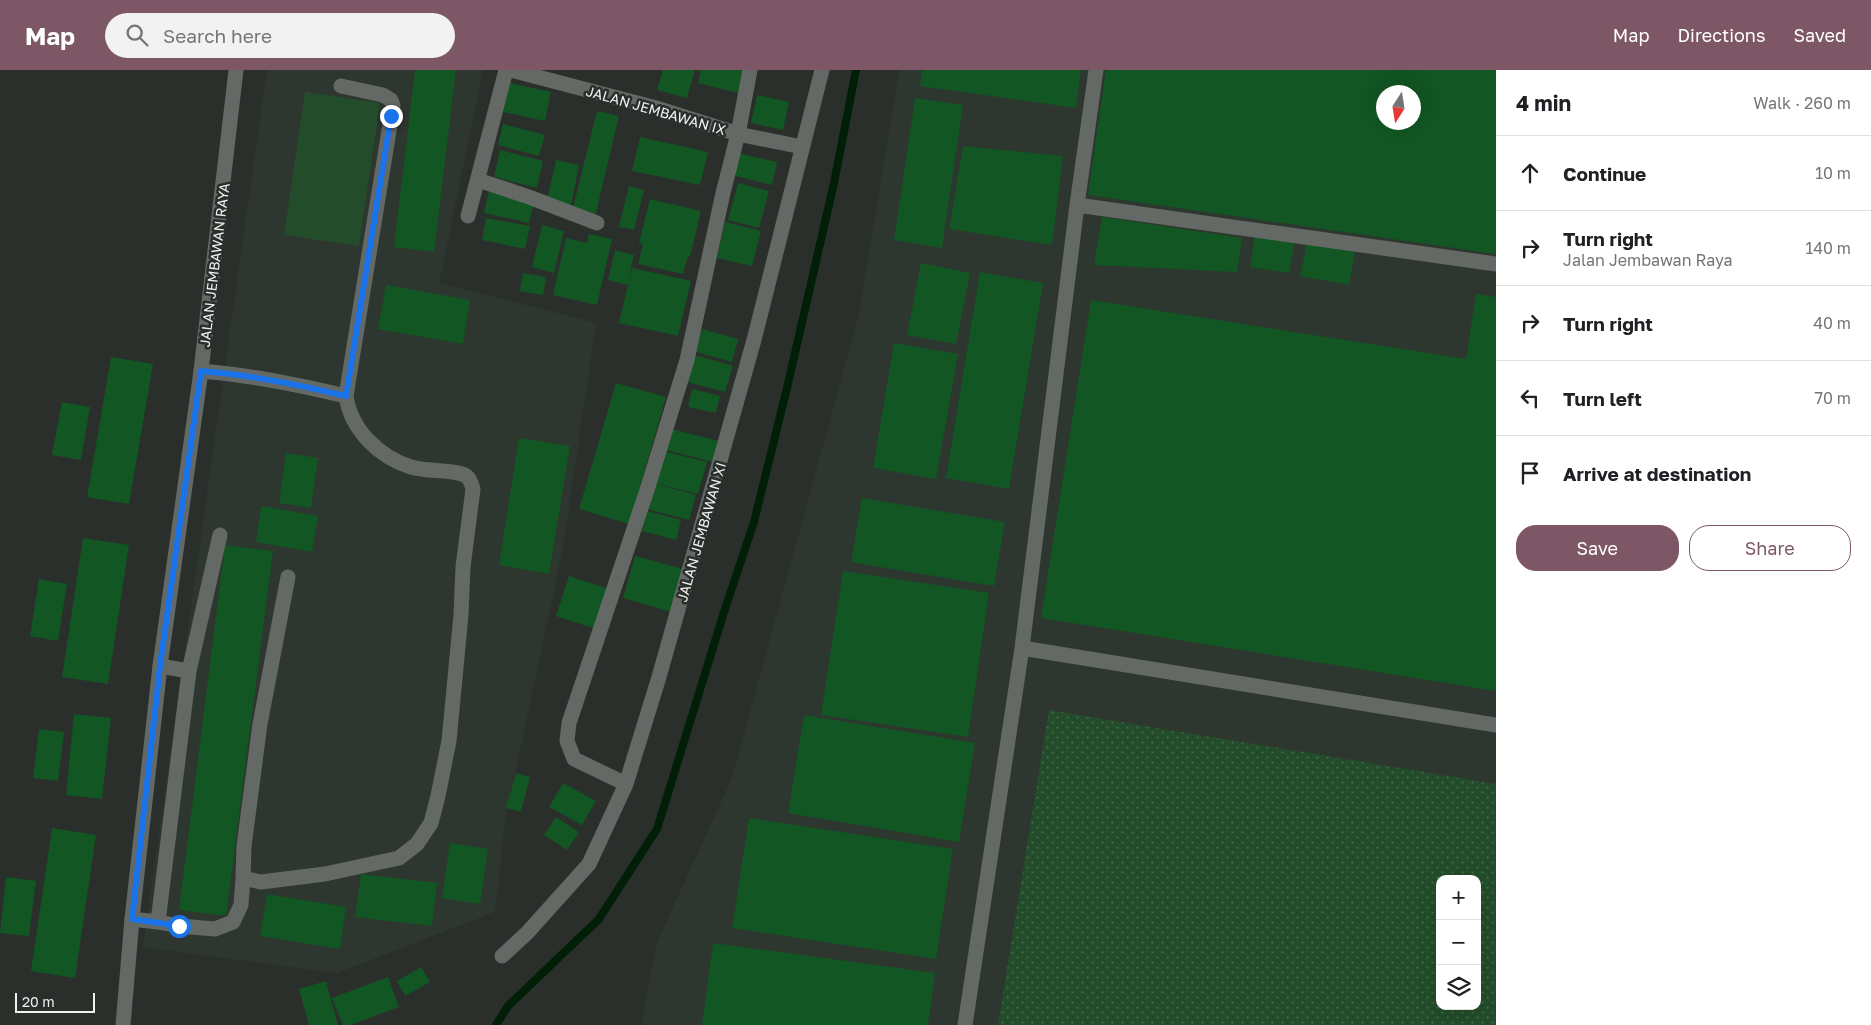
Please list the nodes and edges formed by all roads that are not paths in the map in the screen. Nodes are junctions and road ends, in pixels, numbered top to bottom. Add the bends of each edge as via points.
1 (236, 70) edge
2 (506, 70) edge
3 (511, 70) edge
4 (750, 70) edge
5 (822, 70) edge
6 (1096, 70) edge
7 (341, 86) dead end
8 (738, 134) junction
9 (802, 147) junction
10 (478, 180) junction
11 (1077, 205) junction
12 (468, 216) dead end
13 (597, 223) dead end
14 (1496, 264) edge
15 (201, 371) junction
16 (346, 396) junction
17 (220, 535) dead end
18 (288, 577) dead end
19 (1022, 648) junction
20 (160, 666) junction
21 (189, 671) junction
22 (1496, 725) edge
23 (626, 784) junction
24 (243, 878) junction
25 (132, 919) junction
26 (158, 922) junction
27 (502, 956) dead end
28 (123, 1025) edge
29 (965, 1025) edge

1 - 15 street, JALAN JEMBAWAN RAYA
2 - 10 street
3 - 8 street, JALAN JEMBAWAN IX via 656,108
4 - 8 street
5 - 9 street, JALAN JEMBAWAN XI
6 - 11 street
7 - 16 street via 382,95 391,100 393,106
8 - 9 street, JALAN JEMBAWAN IX
8 - 23 street via 687,360 568,724 567,741 574,759
9 - 23 street, JALAN JEMBAWAN XI via 754,340
10 - 12 street
10 - 13 street
11 - 14 street
11 - 19 street
15 - 16 street via 279,381
15 - 20 street, JALAN JEMBAWAN RAYA
16 - 24 street via 348,410 358,427 381,452 412,467 462,474 472,484 449,741 438,796 431,824 417,844 399,858 325,874 261,882
17 - 21 street
18 - 24 street via 260,724 244,846
19 - 22 street
19 - 29 street
20 - 21 street
20 - 25 street, JALAN JEMBAWAN RAYA
21 - 26 street
23 - 27 street, JALAN JEMBAWAN XI via 589,864
24 - 26 street via 241,905 233,922 215,929
25 - 26 street
25 - 28 street, JALAN JEMBAWAN RAYA

